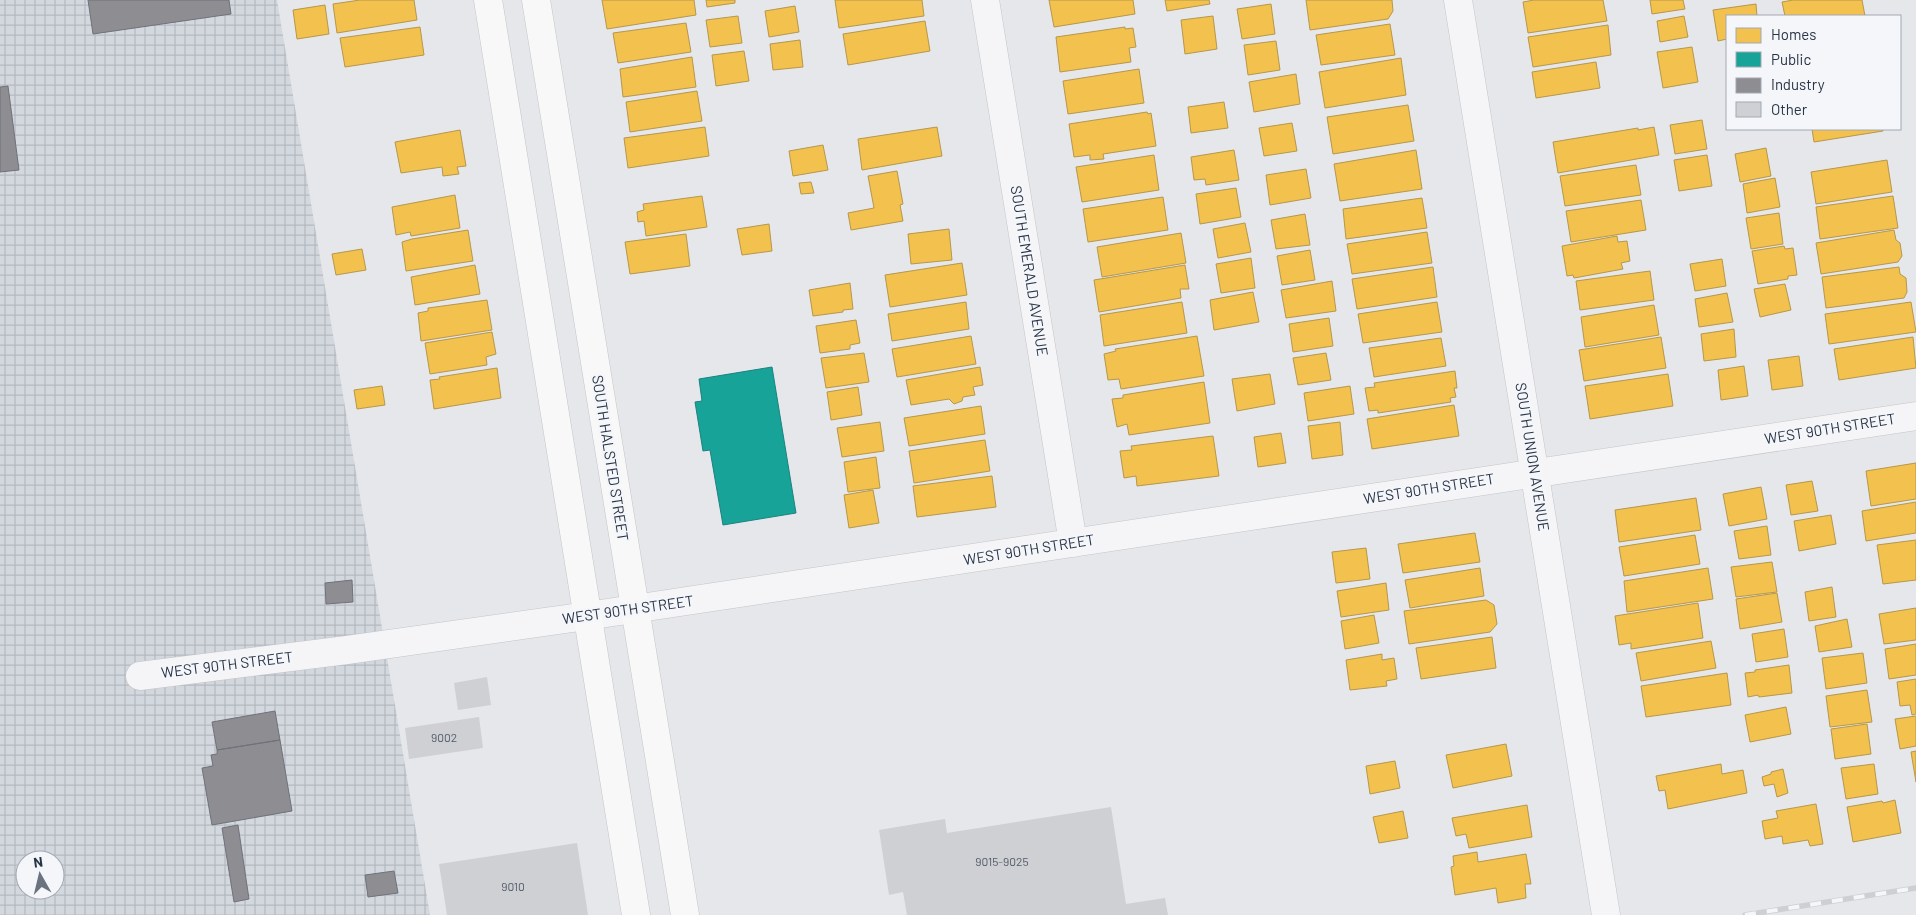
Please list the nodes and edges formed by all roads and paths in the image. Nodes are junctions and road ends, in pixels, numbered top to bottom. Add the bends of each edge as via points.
1 (488, 0) edge
2 (536, 0) edge
3 (985, 0) edge
4 (1458, 0) edge
5 (1916, 416) edge
6 (1535, 474) junction
7 (1073, 543) junction
8 (635, 609) junction
9 (587, 616) junction
10 (140, 676) dead end
11 (636, 915) edge
12 (685, 915) edge
13 (1606, 915) edge

1 - 9 main road
2 - 8 main road, SOUTH HALSTED STREET
3 - 7 street, SOUTH EMERALD AVENUE
4 - 6 street, SOUTH UNION AVENUE
5 - 6 street, WEST 90TH STREET
6 - 7 street, WEST 90TH STREET
6 - 13 street, SOUTH UNION AVENUE
7 - 8 street, WEST 90TH STREET
8 - 9 street, WEST 90TH STREET
8 - 12 main road, SOUTH HALSTED STREET
9 - 10 street, WEST 90TH STREET
9 - 11 main road

